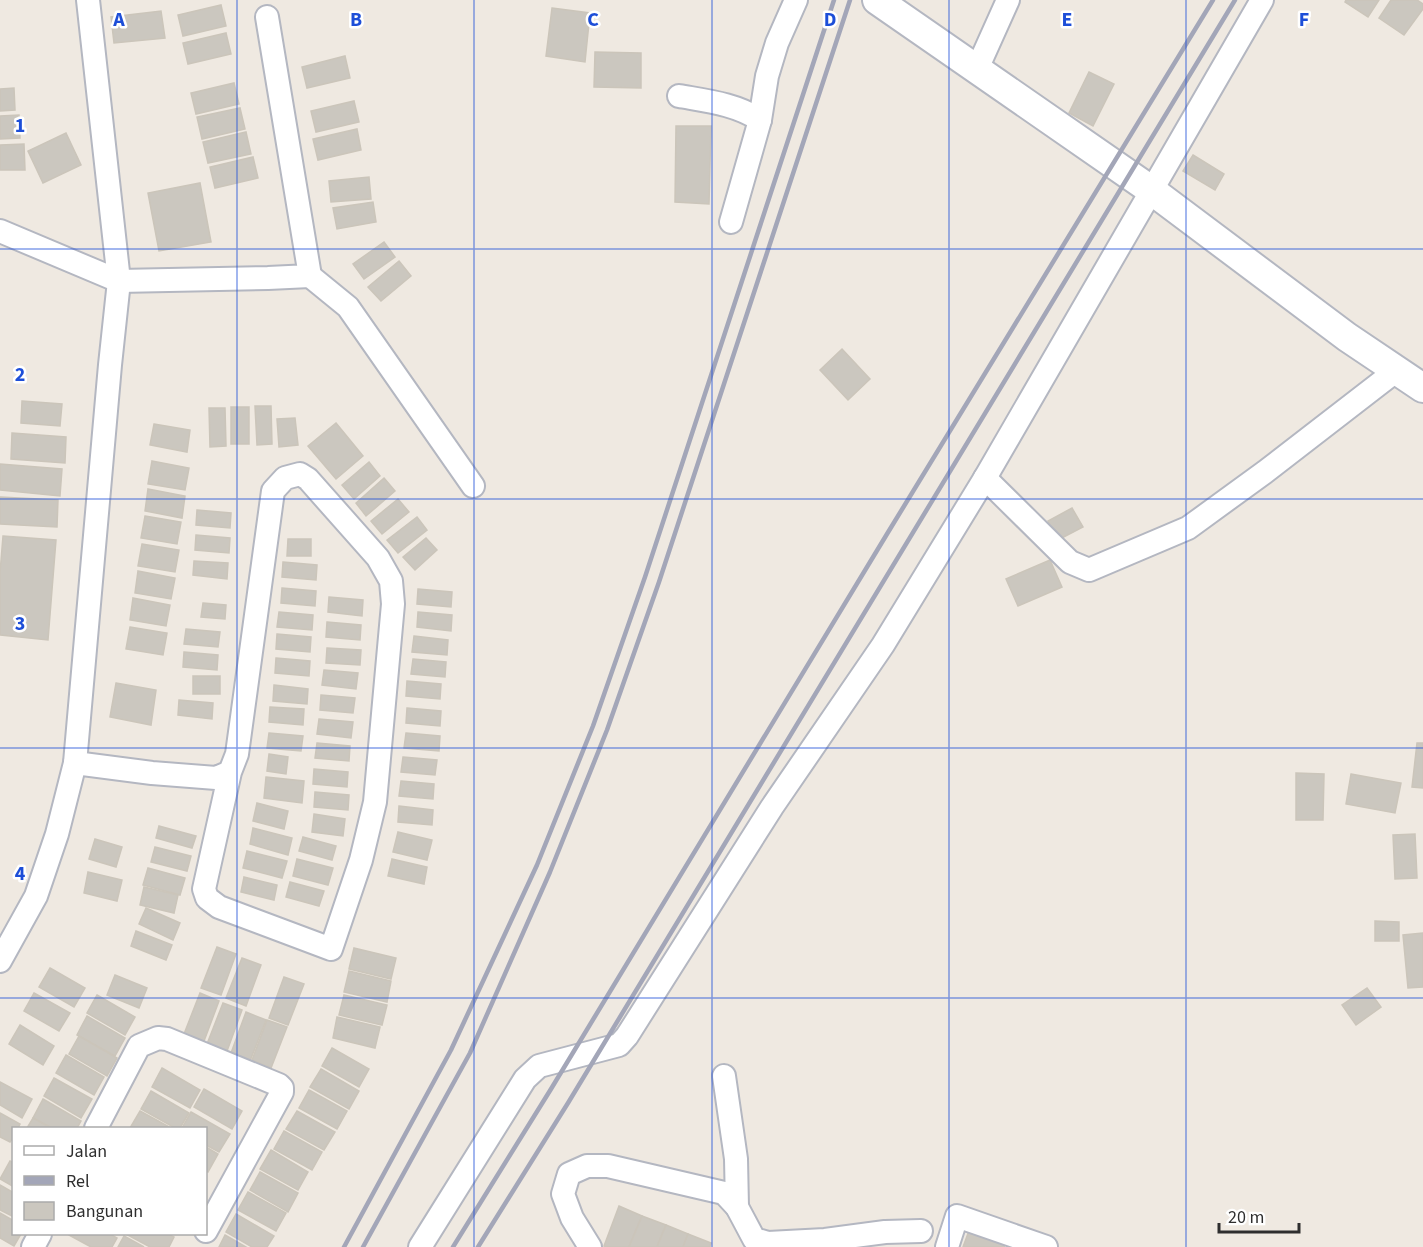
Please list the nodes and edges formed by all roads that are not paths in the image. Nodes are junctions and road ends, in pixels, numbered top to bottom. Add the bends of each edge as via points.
1 (88, 0) edge
2 (796, 0) edge
3 (1008, 0) edge
4 (1262, 0) edge
5 (882, 3) edge
6 (267, 16) dead end
7 (976, 69) junction
8 (679, 96) dead end
9 (760, 120) junction
10 (1151, 190) junction
11 (731, 222) dead end
12 (0, 231) edge
13 (310, 276) junction
14 (119, 281) junction
15 (1397, 370) junction
16 (1423, 388) edge
17 (985, 478) junction
18 (472, 486) dead end
19 (75, 763) junction
20 (230, 772) junction
21 (0, 961) edge
22 (724, 1076) dead end
23 (97, 1127) edge
24 (737, 1207) junction
25 (207, 1228) edge
26 (921, 1231) dead end
27 (420, 1247) edge
28 (590, 1247) edge
29 (947, 1247) edge
30 (1046, 1247) edge

1 - 14 street
2 - 9 street via 777,43
3 - 7 street
4 - 10 street
5 - 7 street
6 - 13 street
7 - 10 street
8 - 9 street via 736,108
9 - 11 street
10 - 15 street
10 - 17 street
12 - 14 street
13 - 14 street
13 - 18 street via 348,307
14 - 19 street
15 - 16 street
15 - 17 street via 1188,528 1089,570 1070,562
17 - 27 street via 883,645 772,807 627,1036 619,1045 539,1066 525,1079
19 - 20 street via 216,778
19 - 21 street via 36,896
20 - 20 street via 237,754 273,491 285,478 300,474 309,479 378,558 392,581 375,802 361,860 331,949 219,907 207,898 204,889
22 - 24 street via 736,1159
23 - 25 street via 139,1046 158,1038 279,1085 282,1092
24 - 26 street via 754,1239 768,1243
24 - 28 street via 717,1191 608,1166 587,1166 568,1174 563,1194
29 - 30 street via 957,1216

